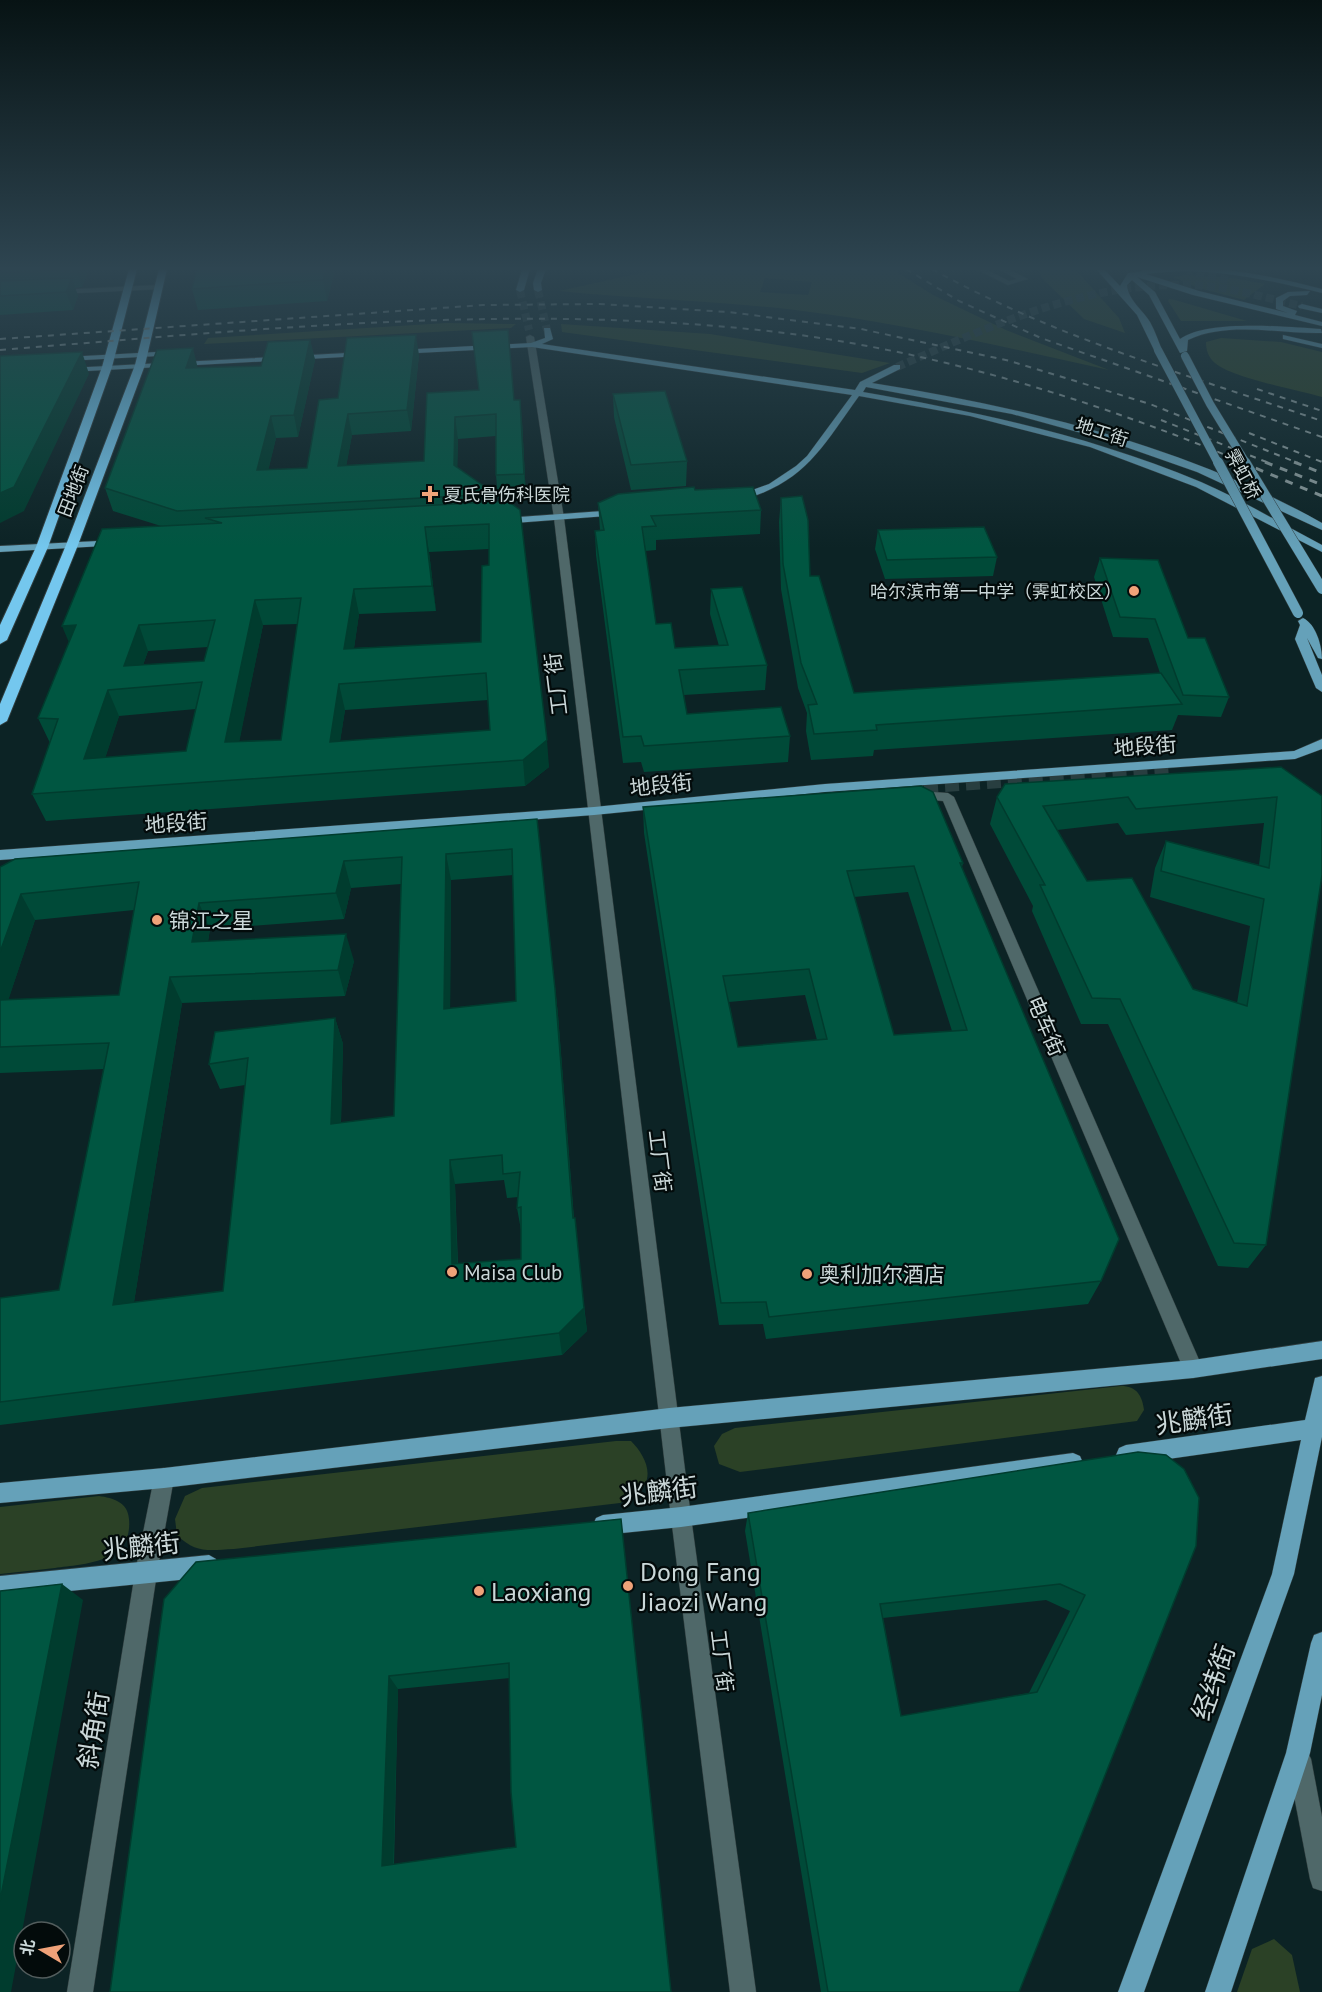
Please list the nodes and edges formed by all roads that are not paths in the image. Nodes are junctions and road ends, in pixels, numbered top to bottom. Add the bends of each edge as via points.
1 (109, 362) joint
2 (141, 362) edge
3 (534, 362) edge
4 (675, 362) edge
5 (720, 362) edge
6 (1164, 362) edge
7 (1189, 362) edge
8 (897, 367) tunnel mouth
9 (60, 371) edge
10 (829, 379) dead end
11 (852, 382) dead end
12 (864, 384) junction
13 (856, 393) junction
14 (725, 501) edge
15 (629, 512) edge
16 (559, 518) junction
17 (488, 522) edge
18 (1322, 527) edge
19 (132, 542) edge
20 (72, 545) junction
21 (42, 547) junction
22 (0, 549) edge
23 (1322, 549) edge
24 (1322, 589) edge
25 (1305, 625) junction
26 (0, 640) edge
27 (1322, 656) edge
28 (1322, 688) edge
29 (0, 721) edge
30 (1322, 743) edge
31 (825, 788) junction
32 (594, 811) junction
33 (0, 855) edge
34 (1322, 1350) edge
35 (1193, 1369) junction
36 (1322, 1385) edge
37 (669, 1418) junction
38 (1317, 1428) edge
39 (164, 1478) junction
40 (0, 1493) edge
41 (681, 1517) junction
42 (586, 1527) edge
43 (230, 1564) edge
44 (146, 1573) junction
45 (0, 1587) edge
46 (1322, 1643) edge
47 (1298, 1753) junction
48 (1322, 1879) edge
49 (80, 1992) edge
50 (743, 1992) edge
51 (1131, 1992) edge
52 (1218, 1992) edge

1 - 9 main road
1 - 21 highway, 田地街
2 - 20 highway, 田地街
3 - 16 street, 工厂街
4 - 13 main road, 地工街
5 - 10 main road, 地工街
6 - 25 main road, 霁虹桥, bridge
7 - 24 main road, 霁虹桥, bridge
8 - 12 main road
11 - 12 main road, 地工街
12 - 13 main road
12 - 18 main road, 地工街 via 983,403 1093,432 1190,464
13 - 14 main road via 799,468 772,486
13 - 23 main road, 地工街 via 970,413 1093,445 1199,484
15 - 16 main road
16 - 17 main road
16 - 32 street, 工厂街
19 - 20 main road
20 - 21 main road
20 - 29 highway, 田地街
21 - 22 main road
21 - 26 highway, 田地街
25 - 27 main road, 霁虹桥
25 - 28 main road via 1301,639
30 - 31 main road, 地段街 via 1295,755
31 - 32 main road, 地段街
31 - 35 street, 电车街 via 865,799 920,794 948,797
32 - 33 main road, 地段街
32 - 37 street, 工厂街
34 - 35 main road
35 - 37 main road
36 - 38 main road, 经纬街
37 - 39 main road
37 - 41 street, 工厂街
38 - 41 main road, 兆麟街
38 - 51 main road, 经纬街 via 1283,1574
39 - 40 main road
39 - 44 street, 斜角街
41 - 42 main road, 兆麟街
41 - 50 street, 工厂街
43 - 44 main road, 兆麟街
44 - 45 main road, 兆麟街
44 - 49 street, 斜角街
46 - 47 main road
47 - 48 street
47 - 52 main road

